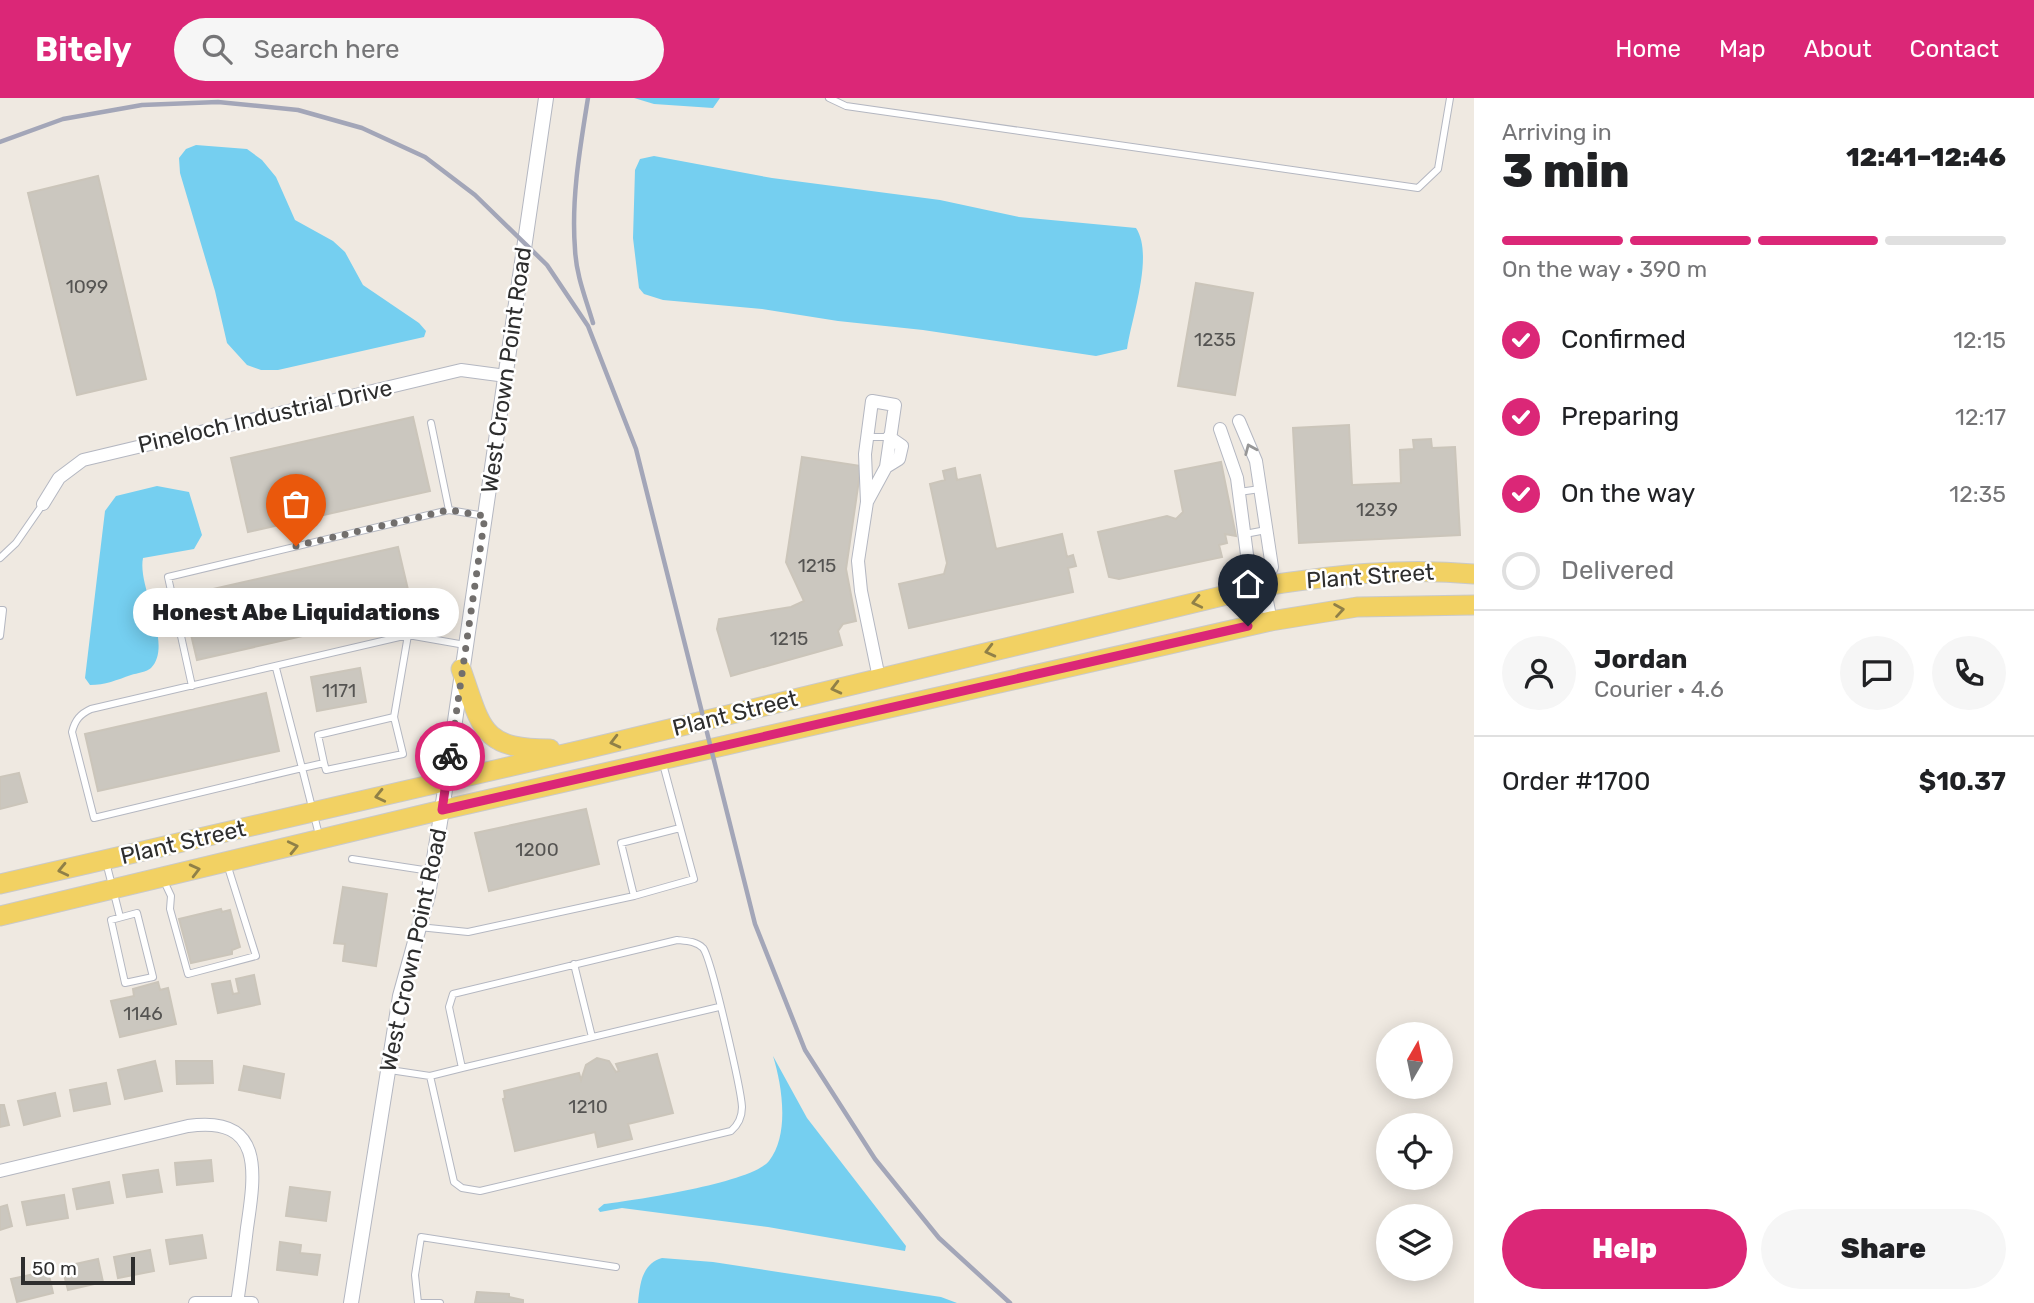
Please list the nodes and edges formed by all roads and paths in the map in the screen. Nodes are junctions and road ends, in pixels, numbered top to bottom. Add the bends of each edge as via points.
1 (546, 98) edge
2 (828, 98) edge
3 (1450, 98) edge
4 (506, 376) junction
5 (1239, 421) dead end
6 (431, 423) dead end
7 (1220, 429) dead end
8 (869, 437) junction
9 (889, 437) junction
10 (1259, 489) junction
11 (1239, 492) junction
12 (867, 502) junction
13 (43, 503) joint
14 (449, 510) junction
15 (485, 516) junction
16 (1266, 530) junction
17 (1245, 534) junction
18 (0, 558) edge
19 (1474, 573) edge
20 (1264, 586) junction
21 (1474, 605) edge
22 (0, 610) edge
23 (1271, 621) junction
24 (408, 635) junction
25 (0, 636) edge
26 (465, 645) junction
27 (950, 660) junction
28 (276, 668) junction
29 (461, 669) junction
30 (879, 678) junction
31 (192, 687) junction
32 (915, 702) junction
33 (394, 717) junction
34 (849, 718) junction
35 (586, 749) junction
36 (662, 761) junction
37 (324, 763) junction
38 (302, 768) junction
39 (446, 780) junction
40 (442, 810) junction
41 (313, 811) junction
42 (680, 828) junction
43 (320, 841) junction
44 (352, 859) dead end
45 (105, 860) junction
46 (227, 862) junction
47 (432, 872) junction
48 (162, 878) junction
49 (0, 884) edge
50 (114, 890) junction
51 (634, 896) junction
52 (0, 916) edge
53 (120, 918) junction
54 (419, 927) junction
55 (574, 964) junction
56 (719, 1007) junction
57 (592, 1037) junction
58 (461, 1068) junction
59 (388, 1070) junction
60 (430, 1076) junction
61 (0, 1171) edge
62 (616, 1267) dead end
63 (237, 1302) edge
64 (195, 1303) edge
65 (253, 1303) edge
66 (351, 1303) edge
67 (418, 1303) edge
68 (440, 1303) edge

1 - 4 street, West Crown Point Road
2 - 3 lane via 846,106 1418,188 1438,169
4 - 13 street, Pineloch Industrial Drive via 461,370 83,460 59,478
4 - 15 street, West Crown Point Road
10 -> 5 street via 1256,461
6 - 14 lane
7 - 11 street
8 - 9 lane
8 - 9 street via 872,401 895,405
8 - 12 street
9 - 12 street via 886,467
10 - 11 lane
10 - 16 street
11 - 17 street
12 - 30 street via 858,561 860,591
13 - 18 lane
14 - 15 lane
14 - 31 lane via 168,576
15 - 26 street, West Crown Point Road
16 - 17 lane
16 - 20 street via 1272,567
17 - 20 street via 1249,570
19 - 20 main road, Plant Street via 1426,569 1349,573
20 - 23 street
20 -> 27 main road, Plant Street
23 -> 21 main road, Plant Street via 1357,607
22 - 25 lane
23 - 32 main road, Plant Street
24 - 26 lane
24 - 28 lane
24 - 33 lane
26 - 29 street, West Crown Point Road
27 - 30 main road, Plant Street
27 - 32 main road via 931,673
28 - 31 lane
28 - 38 lane
29 - 35 main road via 478,717 494,739 519,749
29 - 39 street, West Crown Point Road
30 - 34 main road via 875,699
30 -> 35 main road, Plant Street
31 - 38 lane via 92,709 75,722 72,732 94,818
32 - 34 main road, Plant Street
33 - 37 lane via 318,735
33 - 37 lane via 403,754 326,770
34 - 36 main road, Plant Street
35 - 39 main road, Plant Street
36 - 40 main road, Plant Street
36 - 42 lane
37 - 38 lane
38 - 41 lane
39 - 40 street, West Crown Point Road
39 -> 41 main road, Plant Street
40 - 43 main road, Plant Street
40 - 47 street, West Crown Point Road
41 - 43 lane
41 - 45 main road, Plant Street
42 - 51 lane via 694,879
42 - 51 lane via 621,843
46 -> 43 main road, Plant Street
44 - 47 lane
45 -> 49 main road, Plant Street
45 - 50 lane
48 -> 46 main road, Plant Street
46 - 48 lane via 256,956 188,974 170,909 171,896
47 - 54 street, West Crown Point Road
48 - 50 main road, Plant Street
50 - 52 main road, Plant Street
50 - 53 lane
51 - 54 lane via 468,932
53 - 53 lane via 111,920 125,983 153,977 137,913
54 - 59 street, West Crown Point Road via 400,996
55 - 56 lane via 687,941 707,955
55 - 57 lane
55 - 58 lane via 453,994 449,1007
56 - 57 lane
56 - 60 lane via 742,1108 737,1125 721,1135 470,1191 454,1182
57 - 58 lane
58 - 60 lane
59 - 60 lane
59 - 66 street, West Crown Point Road
61 - 63 street via 188,1126 211,1123 233,1131 246,1144 255,1167
62 - 67 lane via 421,1237 415,1275
63 - 64 street
63 - 65 street
67 - 68 lane

